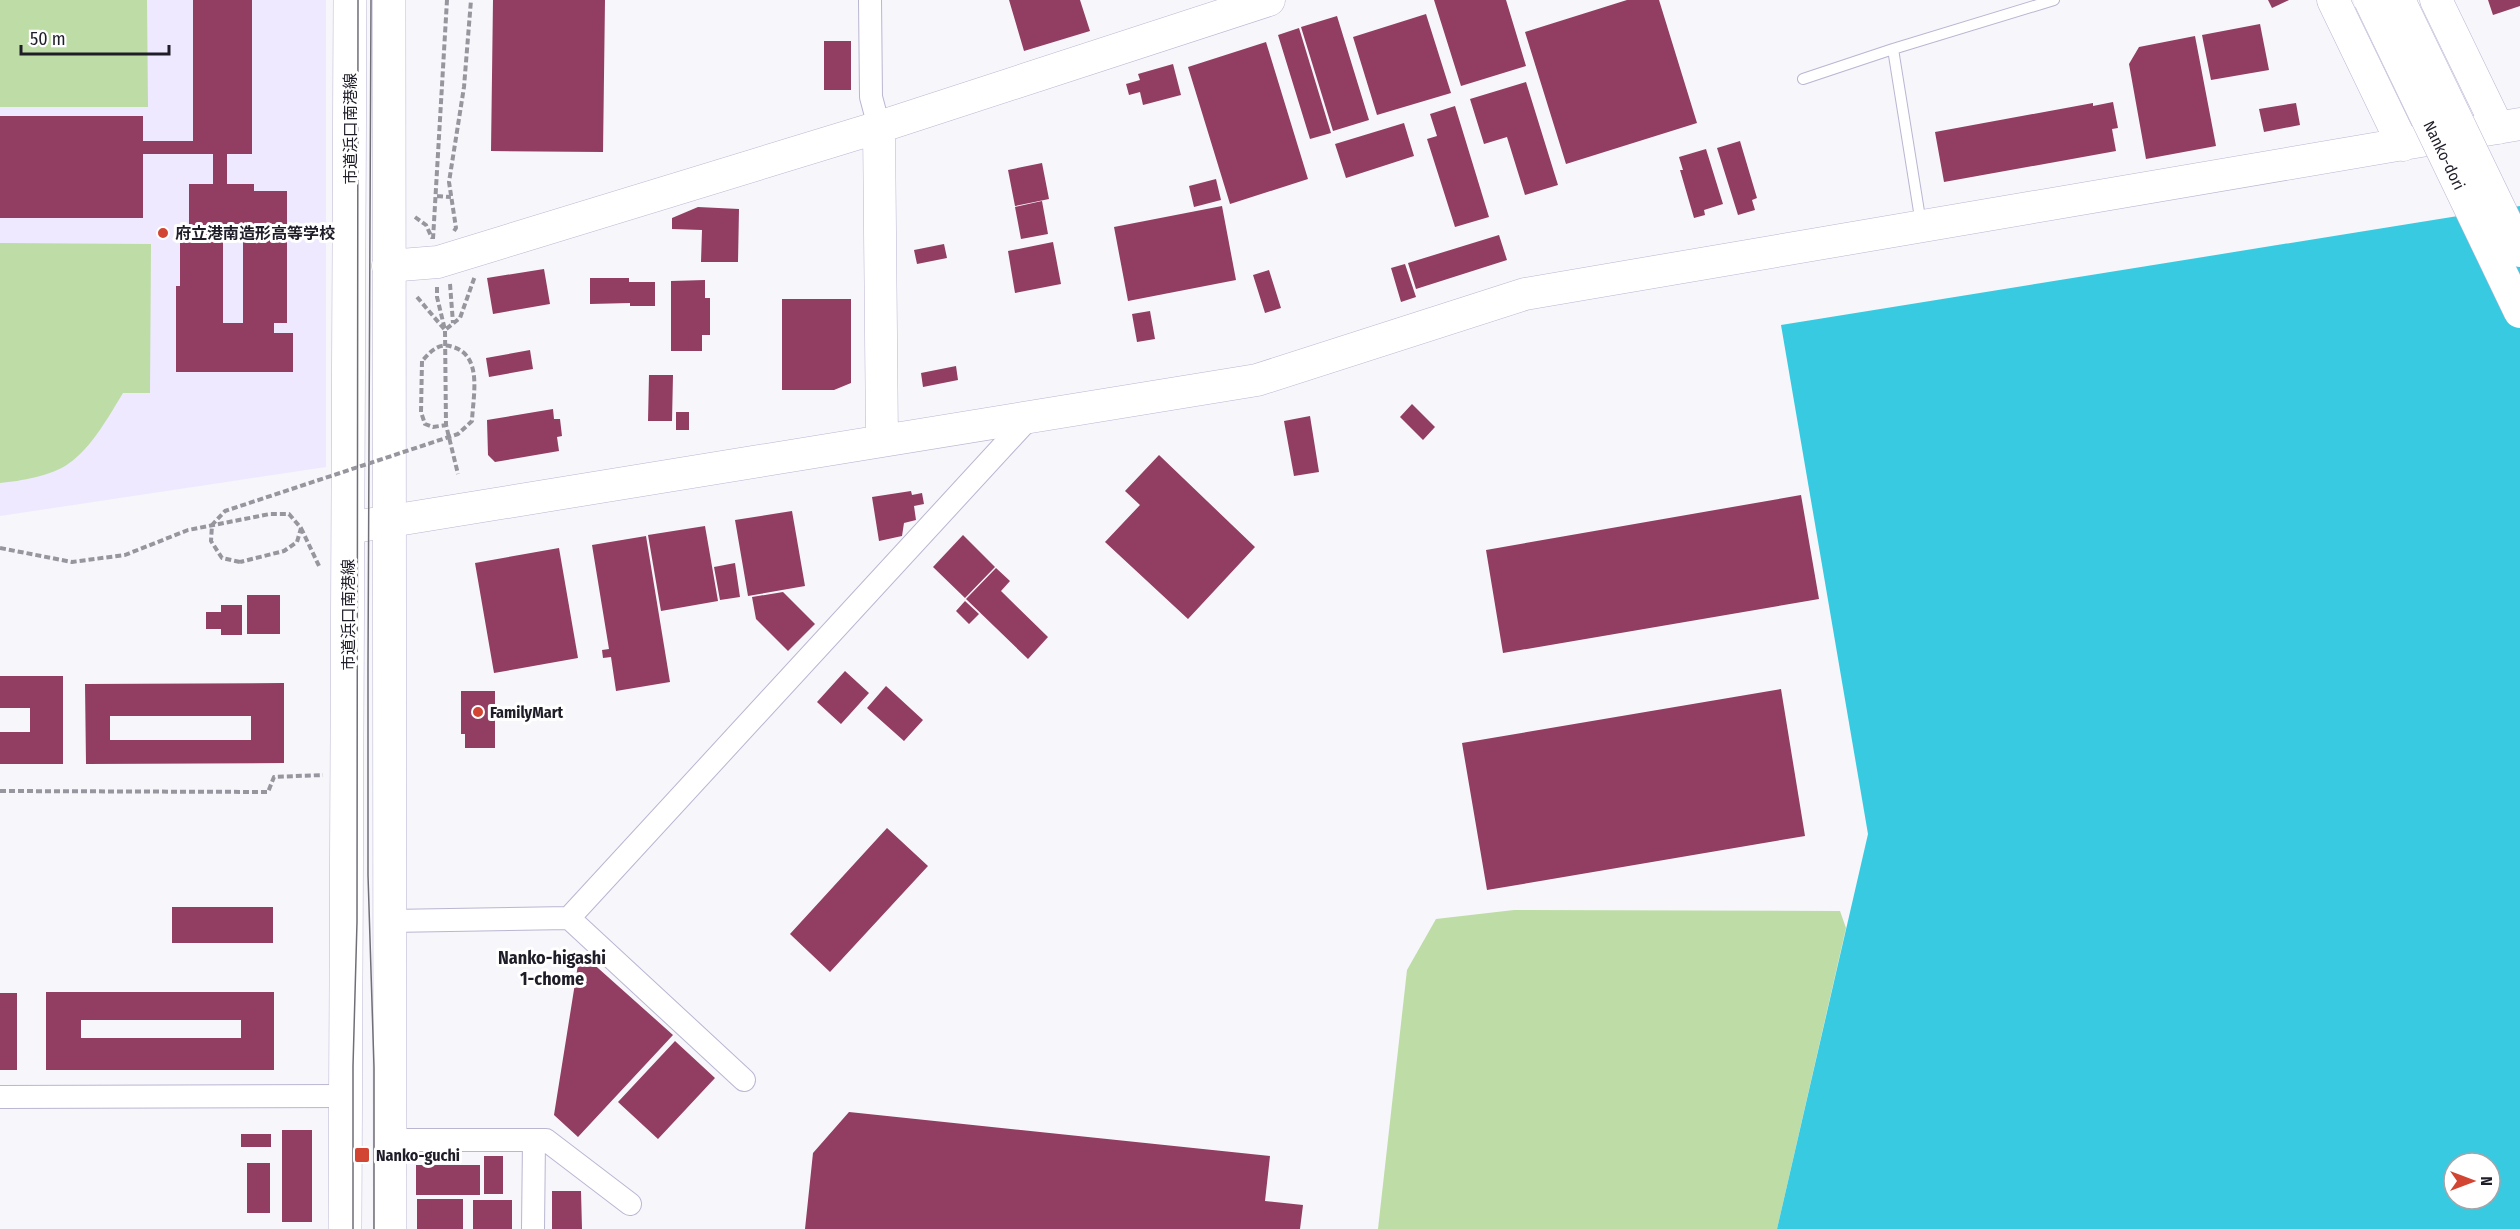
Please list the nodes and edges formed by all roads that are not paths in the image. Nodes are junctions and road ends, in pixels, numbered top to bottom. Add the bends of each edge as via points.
1 (350, 0) edge
2 (389, 0) edge
3 (870, 0) edge
4 (1269, 0) edge
5 (2054, 0) edge
6 (2333, 0) edge
7 (2370, 0) edge
8 (2399, 0) edge
9 (2436, 0) edge
10 (1893, 49) junction
11 (1803, 79) dead end
12 (2509, 126) edge
13 (879, 127) junction
14 (2403, 145) junction
15 (1922, 227) junction
16 (2520, 251) edge
17 (388, 266) junction
18 (2520, 312) edge
19 (1030, 417) junction
20 (882, 439) junction
21 (390, 522) junction
22 (348, 528) junction
23 (569, 918) junction
24 (390, 921) junction
25 (744, 1080) dead end
26 (346, 1096) junction
27 (0, 1097) edge
28 (390, 1140) junction
29 (534, 1140) junction
30 (630, 1204) dead end
31 (345, 1229) edge
32 (390, 1229) edge
33 (533, 1229) edge

1 - 22 main road, 市道浜口南港線
2 - 17 main road
3 - 13 street via 871,98
4 - 13 street
5 - 10 lane
6 - 14 street
7 - 18 street, Nanko-dori, bridge
8 - 16 street, Nanko-dori, bridge
9 - 12 street
10 - 11 lane
10 - 15 lane
12 - 14 street
13 - 17 street
13 - 20 street
14 - 15 street
15 - 19 street via 1526,294 1257,380
17 - 21 main road
19 - 20 street
19 - 23 street
20 - 21 street
21 - 22 street
21 - 24 main road
22 - 26 main road, 市道浜口南港線
23 - 24 street
23 - 25 street
24 - 28 main road
26 - 27 street
26 - 31 main road, 市道浜口南港線
28 - 29 street
28 - 32 main road
29 - 30 street via 546,1140
29 - 33 street

